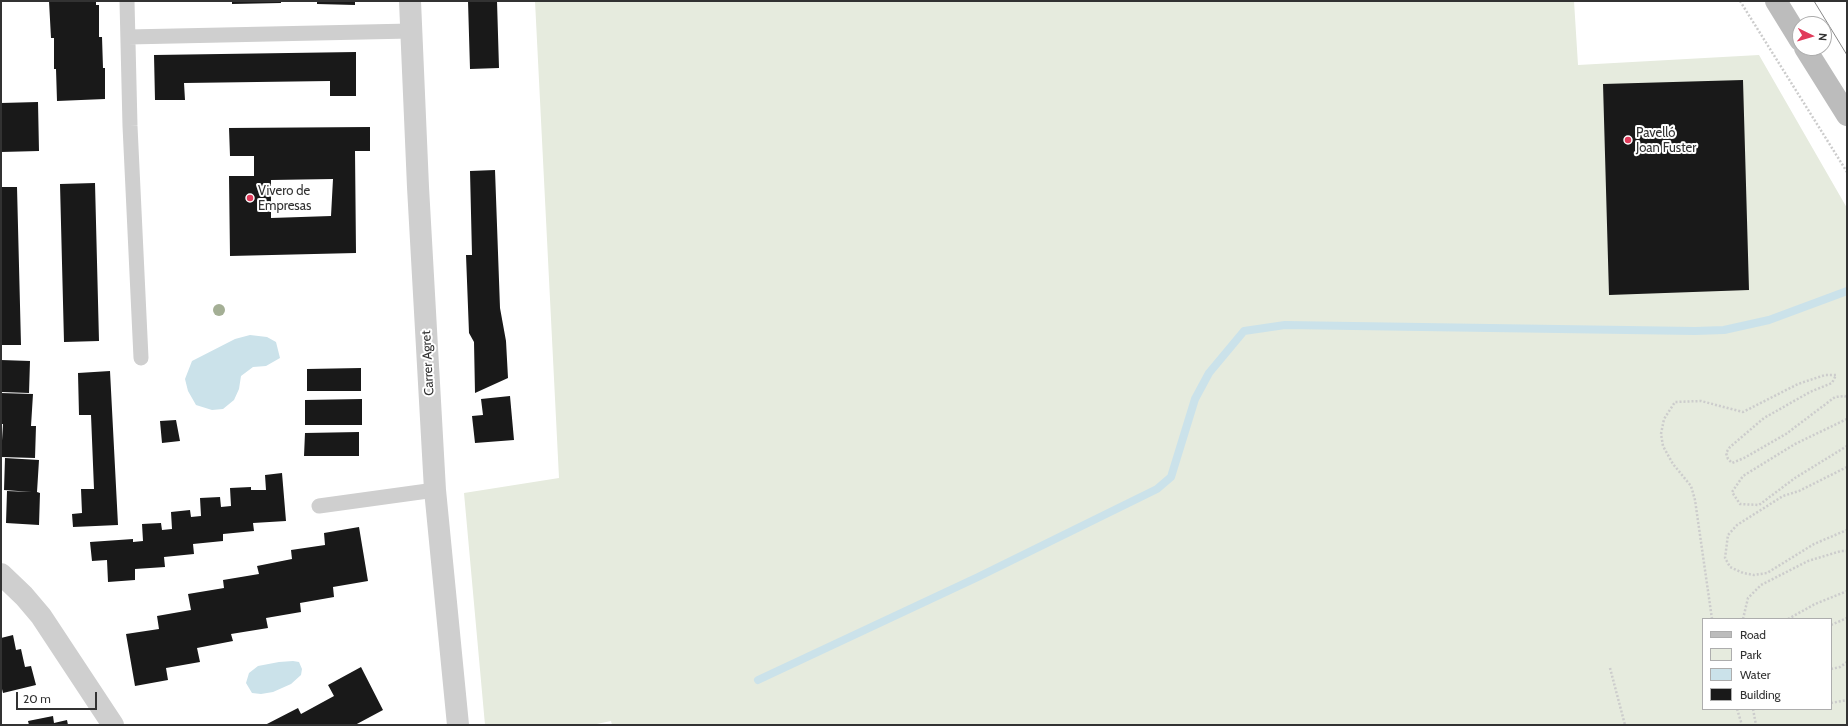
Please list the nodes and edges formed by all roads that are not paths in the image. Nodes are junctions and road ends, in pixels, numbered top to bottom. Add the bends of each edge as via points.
1 (127, 1) edge
2 (410, 1) edge
3 (1776, 1) edge
4 (1792, 27) edge
5 (411, 31) junction
6 (128, 37) junction
7 (1810, 56) edge
8 (1847, 115) edge
9 (141, 358) dead end
10 (436, 490) junction
11 (319, 506) dead end
12 (1, 574) edge
13 (113, 725) edge
14 (458, 725) edge

1 - 6 lane
2 - 5 street, Carrer Agret
3 - 4 main road
5 - 6 lane
5 - 10 street, Carrer Agret
6 - 9 lane
7 - 8 main road
10 - 11 lane
10 - 14 street, Carrer Agret
12 - 13 street via 41,616

